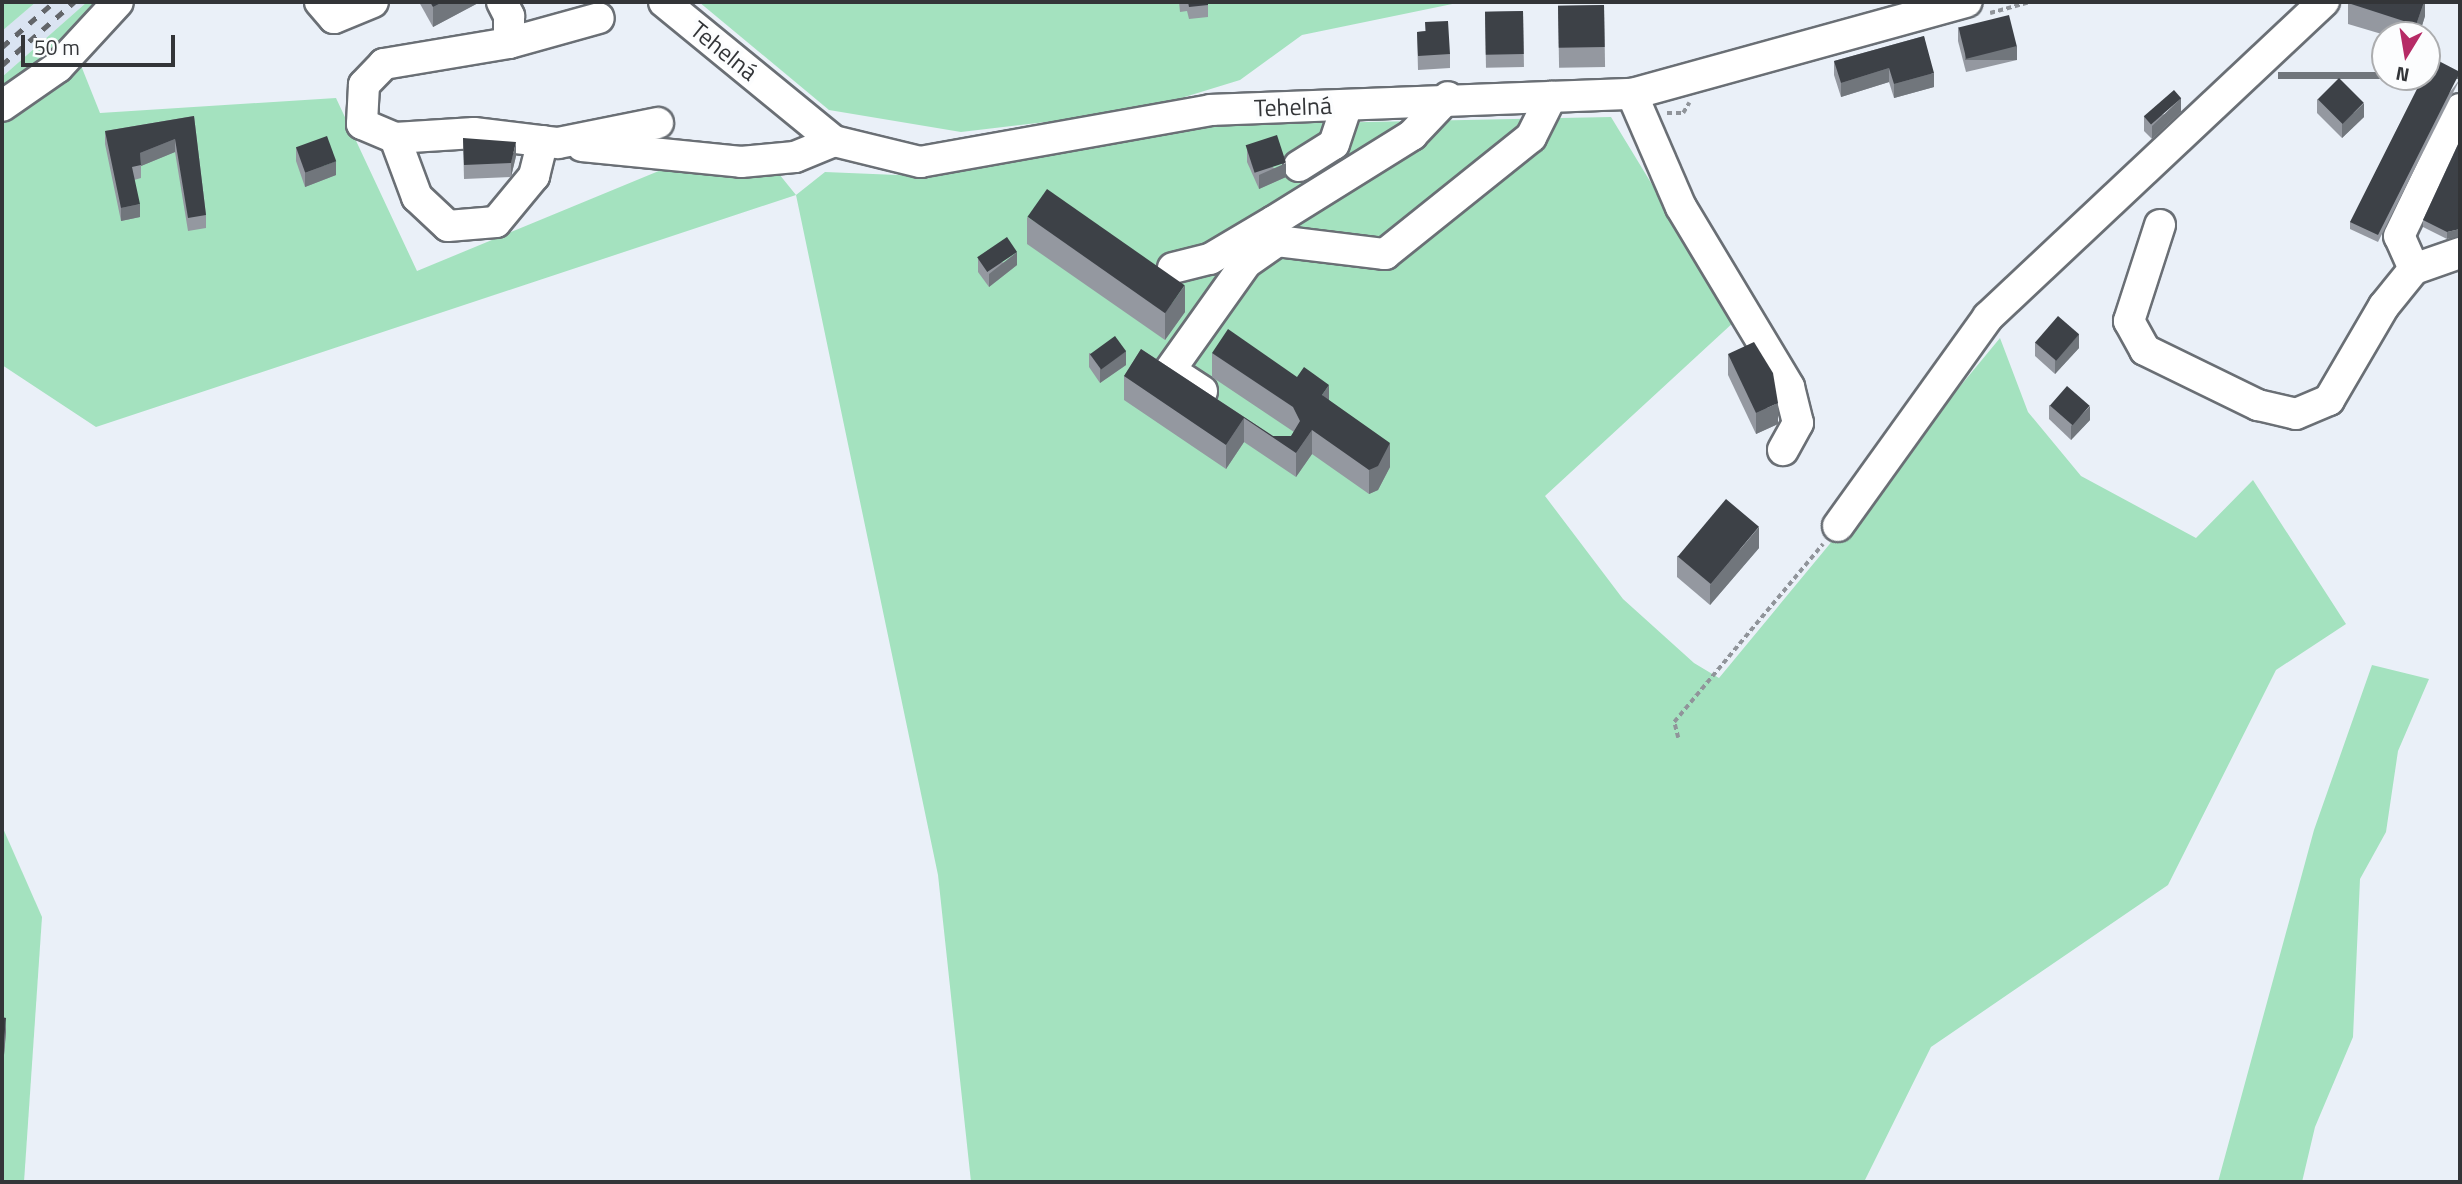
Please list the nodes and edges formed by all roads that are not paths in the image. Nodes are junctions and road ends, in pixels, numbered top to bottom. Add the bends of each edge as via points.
1 (118, 2) edge
2 (320, 2) edge
3 (373, 2) edge
4 (502, 2) edge
5 (664, 2) edge
6 (1967, 2) edge
7 (2324, 2) edge
8 (599, 18) dead end
9 (509, 43) junction
10 (1632, 94) junction
11 (1448, 97) junction
12 (1551, 97) junction
13 (1347, 105) junction
14 (2, 106) edge
15 (2460, 109) edge
16 (658, 123) dead end
17 (395, 138) junction
18 (834, 141) junction
19 (551, 142) junction
20 (1299, 166) dead end
21 (2160, 225) dead end
22 (2460, 253) edge
23 (1173, 268) dead end
24 (2414, 269) junction
25 (1226, 408) edge
26 (1783, 450) dead end
27 (1838, 526) road end

1 - 14 street via 58,67
2 - 3 street via 334,18
4 - 9 street via 509,16
5 - 18 street, Tehelná
6 - 10 street, Tehelná
7 - 27 street via 1987,317
8 - 9 street
9 - 17 street via 384,64 364,85 362,124
10 - 12 street, Tehelná
10 - 26 street via 1681,206 1788,387 1798,423
11 - 12 street, Tehelná
11 - 13 street, Tehelná
11 - 23 street via 1412,135 1274,221 1210,259
12 - 25 street via 1531,137 1385,254 1277,240 1246,263 1170,370
13 - 18 street, Tehelná via 1211,110 920,162
13 - 20 street via 1334,144
15 - 24 street via 2399,236
16 - 19 street
17 - 19 street via 474,134
17 - 19 street via 417,197 448,226 496,222 534,176
18 - 19 street via 795,157 741,162
21 - 24 street via 2129,321 2145,350 2258,405 2296,414 2329,400 2384,306
22 - 24 street

